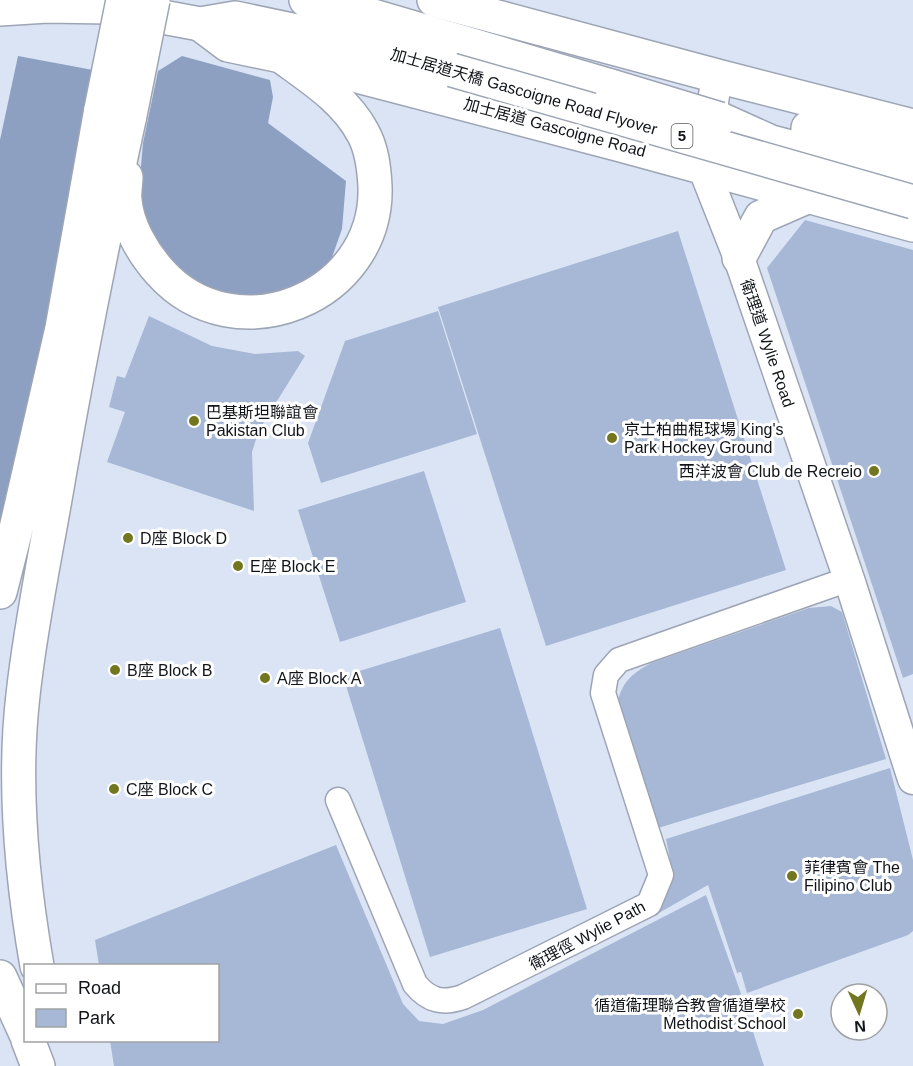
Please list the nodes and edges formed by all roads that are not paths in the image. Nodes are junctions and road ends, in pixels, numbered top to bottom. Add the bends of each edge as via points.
1 (123, 0) edge
2 (153, 0) edge
3 (306, 0) edge
4 (434, 0) edge
5 (0, 9) edge
6 (200, 24) junction
7 (281, 56) junction
8 (456, 56) junction
9 (717, 76) junction
10 (115, 112) junction
11 (720, 119) junction
12 (913, 126) edge
13 (913, 154) edge
14 (703, 167) junction
15 (913, 179) edge
16 (809, 196) junction
17 (913, 202) edge
18 (913, 225) edge
19 (739, 258) junction
20 (849, 579) junction
21 (0, 592) edge
22 (913, 779) edge
23 (338, 800) dead end
24 (37, 964) edge
25 (0, 977) edge
26 (24, 1030) edge
27 (28, 1042) edge
28 (50, 1042) edge
29 (38, 1066) edge
30 (54, 1066) edge

1 - 10 main road, bridge
2 - 10 main road, bridge
3 - 8 main road, 加士居道天橋 Gascoigne Road Flyover / 5 via 363,13
4 - 9 main road
5 - 6 main road, 5 via 109,7
6 - 7 main road, 加士居道 Gascoigne Road via 228,45
6 - 8 main road, 加士居道天橋 Gascoigne Road Flyover / 5 via 235,18 354,43
7 - 10 main road via 337,98 363,133 374,165 375,200 367,237 345,270 321,291 293,304 265,311 236,312 207,306 178,289 153,264 133,231 125,200
7 - 14 main road, 加士居道 Gascoigne Road
8 - 11 main road, 加士居道天橋 Gascoigne Road Flyover / 5, bridge
8 - 17 main road, 加士居道天橋 Gascoigne Road Flyover / 5, bridge
9 - 12 main road
9 - 14 street
10 - 21 main road
10 - 24 main road via 105,231 71,406 23,696 19,742 23,859
11 - 13 main road via 780,121
11 - 15 main road, 加士居道天橋 Gascoigne Road Flyover / 5 via 771,142
14 - 16 main road, 加士居道 Gascoigne Road
14 - 19 street, 衛理道 Wylie Road
16 - 18 main road, 加士居道 Gascoigne Road
16 - 19 main road via 761,217
19 - 20 street, 衛理道 Wylie Road
20 - 22 street, 衛理道 Wylie Road
20 - 23 street, 衛理徑 Wylie Path via 619,660 606,675 603,693 661,874 654,896 649,904 619,921 463,998 441,1002 423,994 416,984
25 - 26 main road
27 - 29 main road
28 - 30 main road

